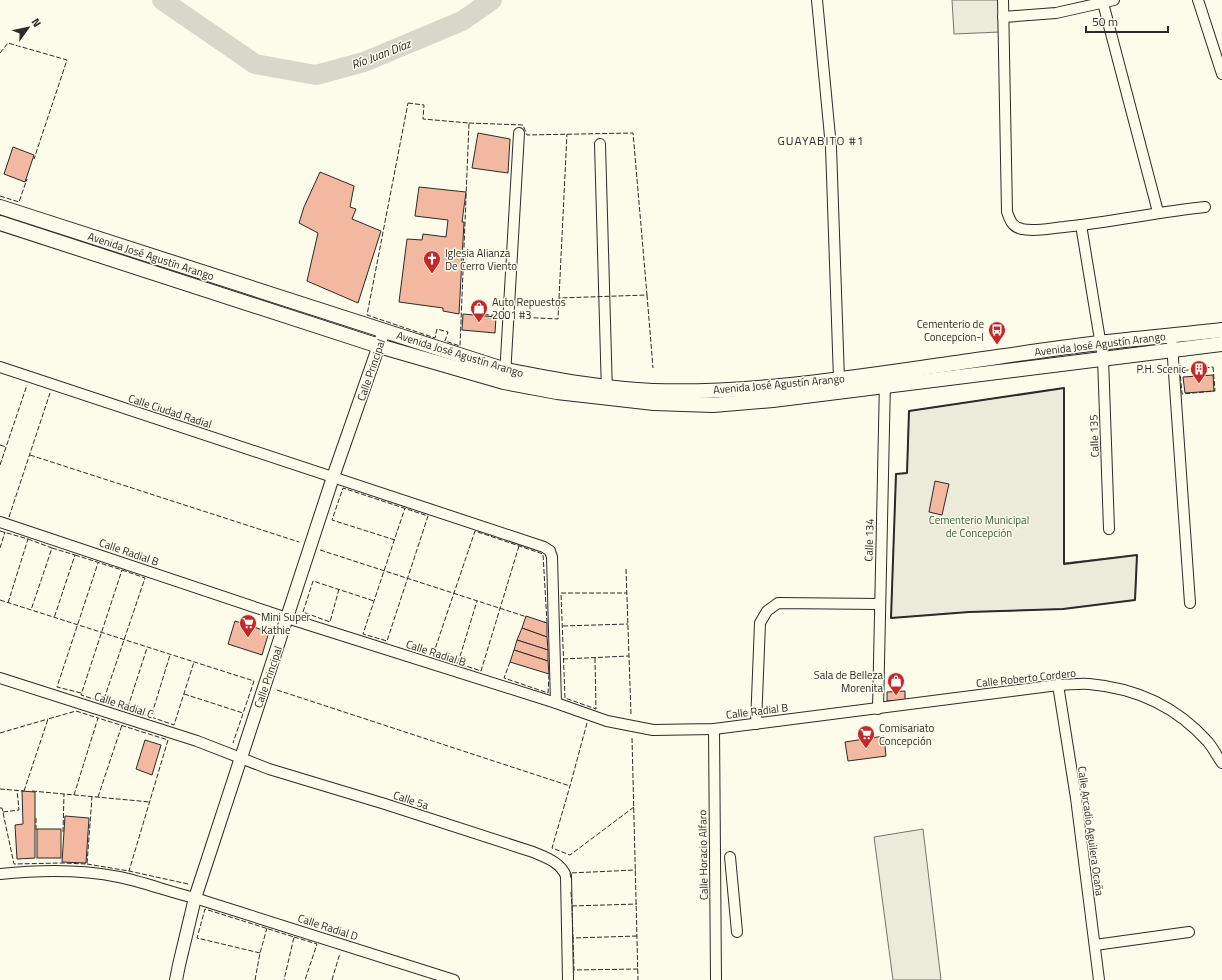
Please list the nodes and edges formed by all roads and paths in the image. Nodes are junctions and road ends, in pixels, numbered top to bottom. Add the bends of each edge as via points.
1 (817, 0) edge
2 (1003, 0) edge
3 (1114, 0) edge
4 (1198, 0) edge
5 (1103, 3) junction
6 (1003, 17) junction
7 (1222, 74) edge
8 (519, 133) dead end
9 (600, 144) dead end
10 (0, 207) edge
11 (1204, 207) dead end
12 (1158, 212) junction
13 (0, 223) edge
14 (1081, 225) junction
15 (1222, 330) edge
16 (384, 331) junction
17 (1172, 336) junction
18 (1100, 343) junction
19 (1222, 344) edge
20 (379, 346) junction
21 (1173, 351) junction
22 (1103, 358) junction
23 (0, 367) edge
24 (886, 373) junction
25 (505, 376) junction
26 (839, 379) junction
27 (884, 387) junction
28 (607, 392) junction
29 (333, 477) junction
30 (0, 522) edge
31 (1109, 529) dead end
32 (879, 604) junction
33 (1190, 604) dead end
34 (288, 618) junction
35 (0, 678) edge
36 (1058, 685) junction
37 (556, 704) junction
38 (878, 709) junction
39 (756, 724) junction
40 (714, 729) junction
41 (241, 757) junction
42 (1222, 763) edge
43 (730, 857) dead end
44 (730, 870) junction
45 (716, 871) junction
46 (0, 874) edge
47 (195, 898) junction
48 (737, 932) dead end
49 (1189, 932) dead end
50 (1095, 945) junction
51 (176, 980) edge
52 (454, 980) edge
53 (568, 980) edge
54 (716, 980) edge
55 (1099, 980) edge

1 - 26 street via 831,147
2 - 6 street
3 - 5 street
4 - 7 street
5 - 6 street via 1056,13
5 - 12 street
6 - 14 street via 1007,212 1011,223 1020,229 1032,230
8 - 25 street
9 - 28 street
10 - 16 main road, Avenida José Agustín Arango
11 - 12 street
12 - 14 street
13 - 20 main road, Avenida José Agustín Arango
14 - 18 street, Calle 135
15 - 17 main road, Avenida José Agustín Arango
16 - 20 street, Calle Principal
16 - 25 main road, Avenida José Agustín Arango
17 - 18 main road, Avenida José Agustín Arango
17 - 21 street
18 - 22 street, Calle 135
18 - 24 main road, Avenida José Agustín Arango
19 - 21 main road, Avenida José Agustín Arango
20 - 25 main road, Avenida José Agustín Arango
20 - 29 street, Calle Principal
21 - 22 main road, Avenida José Agustín Arango
21 - 33 street
22 - 27 main road, Avenida José Agustín Arango
22 - 31 street, Calle 135
23 - 29 street, Calle Ciudad Radial
24 - 26 main road, Avenida José Agustín Arango
24 - 27 street, Calle 134
25 - 28 main road, Avenida José Agustín Arango via 560,381
26 - 28 main road, Avenida José Agustín Arango via 713,391
27 - 28 main road, Avenida José Agustín Arango via 713,405 654,404
27 - 32 street, Calle 134
29 - 34 street, Calle Principal
29 - 37 street, Calle Ciudad Radial via 504,532 550,550
30 - 34 street, Calle Radial B
32 - 38 street, Calle 134
32 - 39 street via 778,603 767,611 760,623
34 - 37 street, Calle Radial B
34 - 41 street, Calle Principal
35 - 41 street, Calle Radial C
36 - 38 street, Calle Roberto Cordero
36 - 42 street, Calle Roberto Cordero via 1088,684 1119,688 1147,697 1178,714 1208,742
36 - 50 street, Calle Arcadio Aguilera Ocaña
37 - 40 street, Calle Radial B via 607,721 653,730
38 - 39 street, Calle Radial B
39 - 40 street, Calle Radial B
40 - 45 street, Calle Horacio Alfaro
41 - 47 street, Calle Principal
41 - 53 street, Calle 5a via 269,769 385,804 533,852 553,861 560,866 566,876
43 - 44 street
44 - 45 street
44 - 48 street
45 - 54 street, Calle Horacio Alfaro
46 - 47 street, Calle Radial D via 104,874
47 - 51 street, Calle Principal
47 - 52 street, Calle Radial D
49 - 50 street
50 - 55 street, Calle Arcadio Aguilera Ocaña

